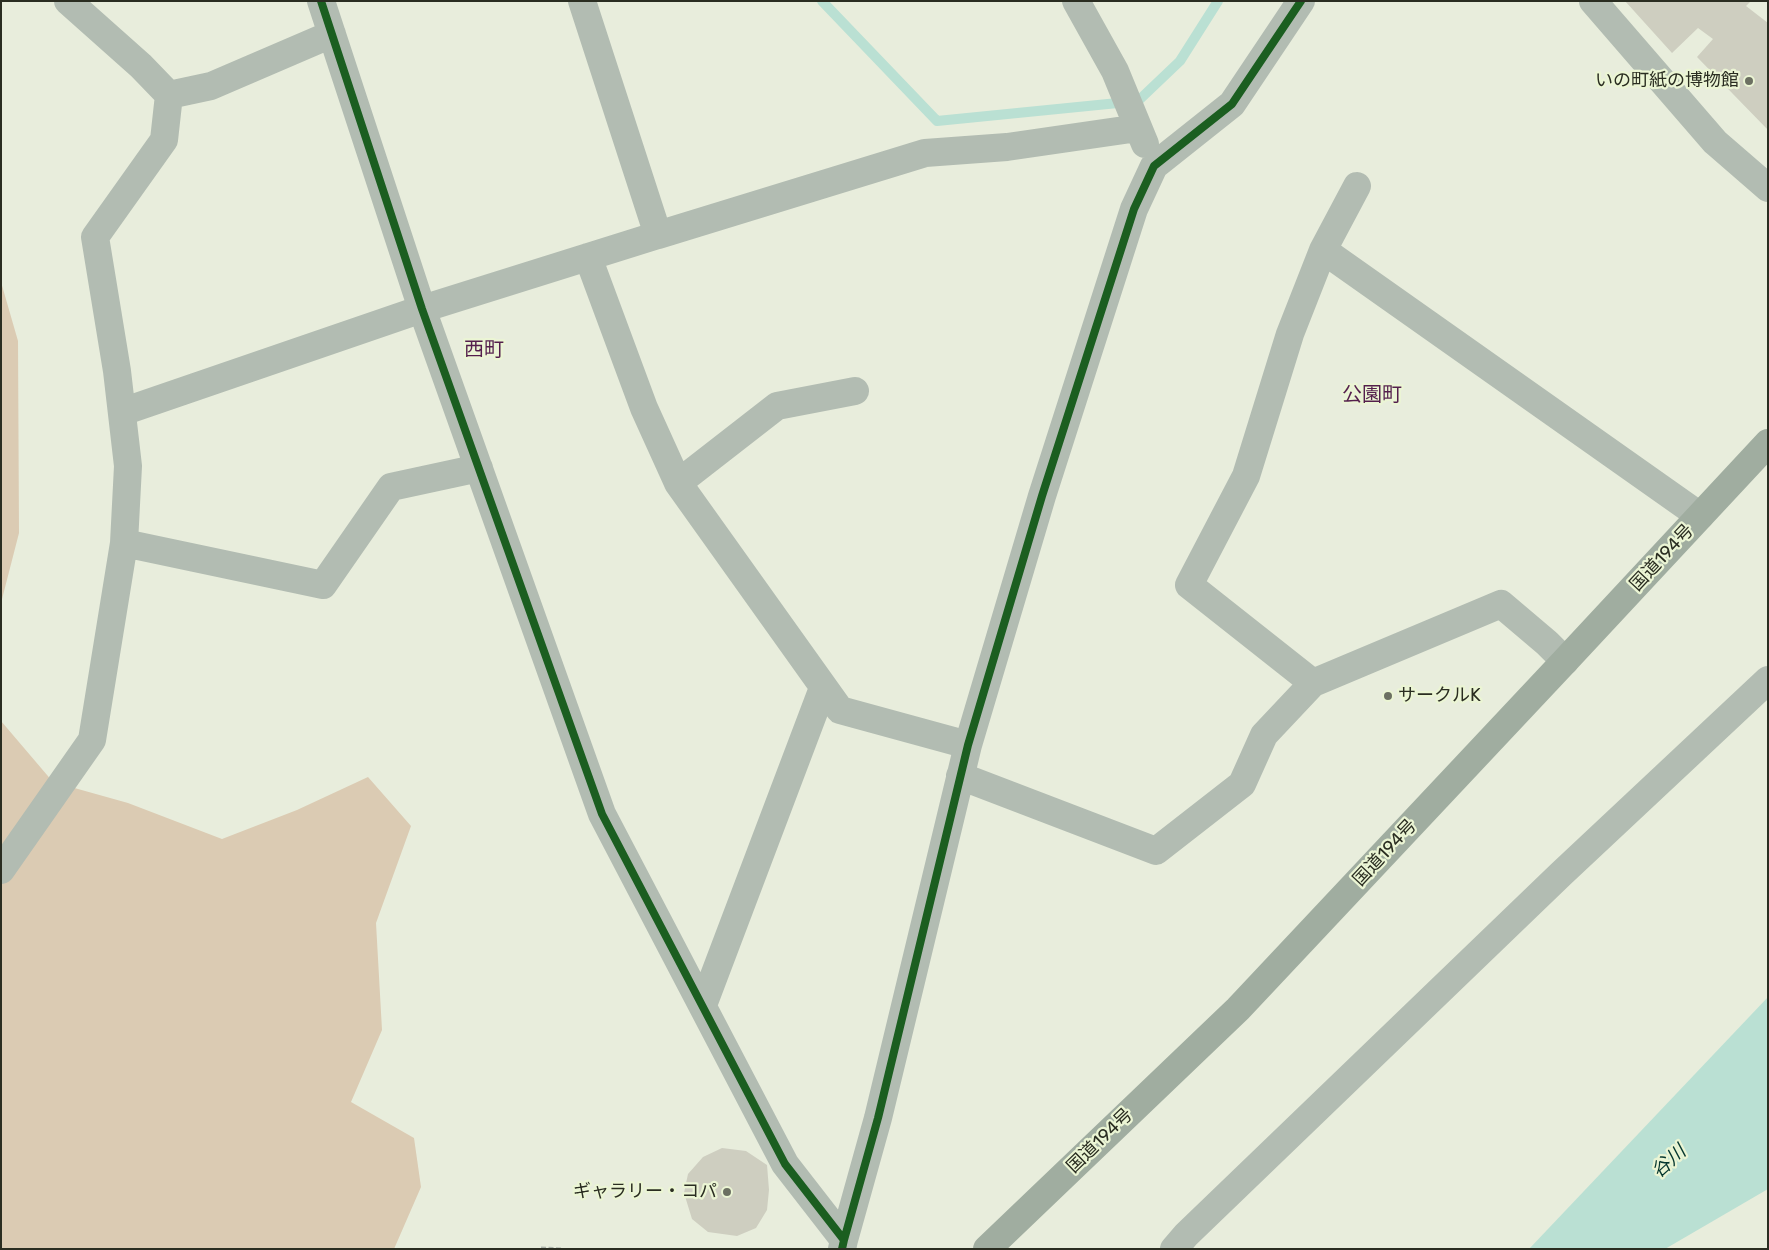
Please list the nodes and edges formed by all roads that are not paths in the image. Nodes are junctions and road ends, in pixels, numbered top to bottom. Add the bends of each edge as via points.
1 (68, 1) edge
2 (322, 1) edge
3 (582, 1) edge
4 (1076, 1) edge
5 (1301, 1) edge
6 (1593, 1) edge
7 (332, 34) junction
8 (169, 94) junction
9 (1138, 128) junction
10 (1154, 166) junction
11 (1357, 186) dead end
12 (1768, 188) edge
13 (658, 235) junction
14 (1323, 250) junction
15 (588, 257) junction
16 (422, 309) junction
17 (855, 391) dead end
18 (122, 412) junction
19 (1768, 444) edge
20 (479, 468) junction
21 (678, 483) junction
22 (1700, 516) junction
23 (124, 543) junction
24 (1566, 661) junction
25 (1768, 680) edge
26 (1313, 683) junction
27 (824, 688) junction
28 (968, 745) junction
29 (960, 776) junction
30 (1, 870) edge
31 (703, 1005) junction
32 (843, 1244) edge
33 (987, 1249) edge
34 (1174, 1249) edge

1 - 8 street
2 - 7 street
3 - 13 street
4 - 9 street via 1115,71
5 - 10 street via 1232,104
6 - 12 street via 1715,142
7 - 8 street via 211,86
7 - 16 street
8 - 18 street via 164,140 95,237
9 - 10 street
9 - 13 street via 1006,147 925,153
10 - 28 street via 1134,209 1103,304
11 - 14 street
13 - 15 street
14 - 22 street
14 - 26 street via 1290,334 1246,476 1189,585
15 - 16 street
15 - 21 street via 644,408
16 - 18 street
16 - 20 street
17 - 21 street via 777,406
18 - 23 street via 128,466
19 - 22 highway, 国道194号
20 - 23 street via 391,487 323,585
20 - 31 street via 602,814
21 - 27 street
22 - 24 highway, 国道194号
23 - 30 street via 92,740
24 - 26 street via 1500,604
24 - 33 highway, 国道194号 via 1238,1009
25 - 34 street via 1560,874
26 - 29 street via 1264,735 1242,784 1156,850
27 - 28 street via 840,710
27 - 31 street
28 - 29 street
29 - 32 street via 878,1118
31 - 32 street via 785,1164

